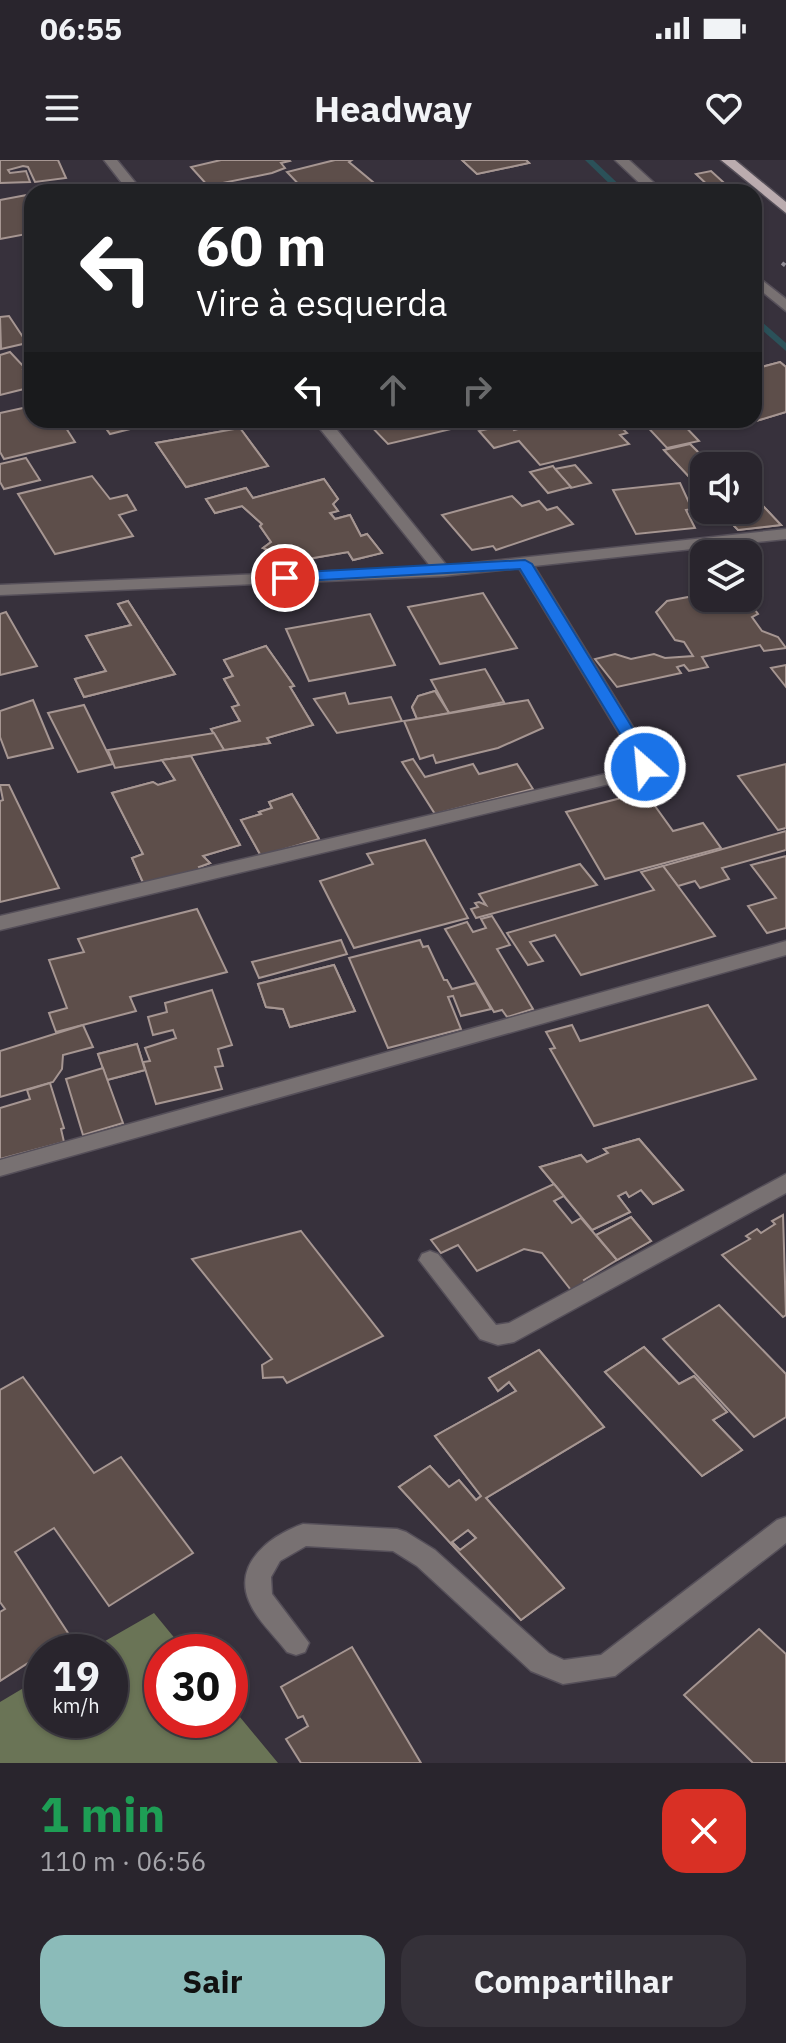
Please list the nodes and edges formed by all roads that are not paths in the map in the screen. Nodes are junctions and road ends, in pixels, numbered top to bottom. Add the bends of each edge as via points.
1 (110, 160) edge
2 (621, 160) edge
3 (727, 160) edge
4 (130, 184) edge
5 (648, 184) edge
6 (756, 184) edge
7 (762, 189) edge
8 (786, 209) edge
9 (762, 285) edge
10 (786, 307) edge
11 (327, 428) edge
12 (786, 534) edge
13 (525, 564) junction
14 (443, 571) junction
15 (0, 590) edge
16 (0, 923) edge
17 (786, 948) edge
18 (0, 1168) edge
19 (786, 1183) edge
20 (430, 1260) dead end
21 (786, 1528) edge
22 (296, 1643) dead end

1 - 4 street
2 - 5 street
3 - 6 main road
7 - 8 main road
9 - 10 street
11 - 14 street
12 - 13 street
13 - 14 street
13 - 16 street via 646,763 641,771
14 - 15 street
17 - 18 street
19 - 20 street via 514,1332 488,1332
21 - 22 street via 606,1667 563,1672 540,1662 426,1558 397,1540 303,1535 271,1553 258,1576 260,1598

